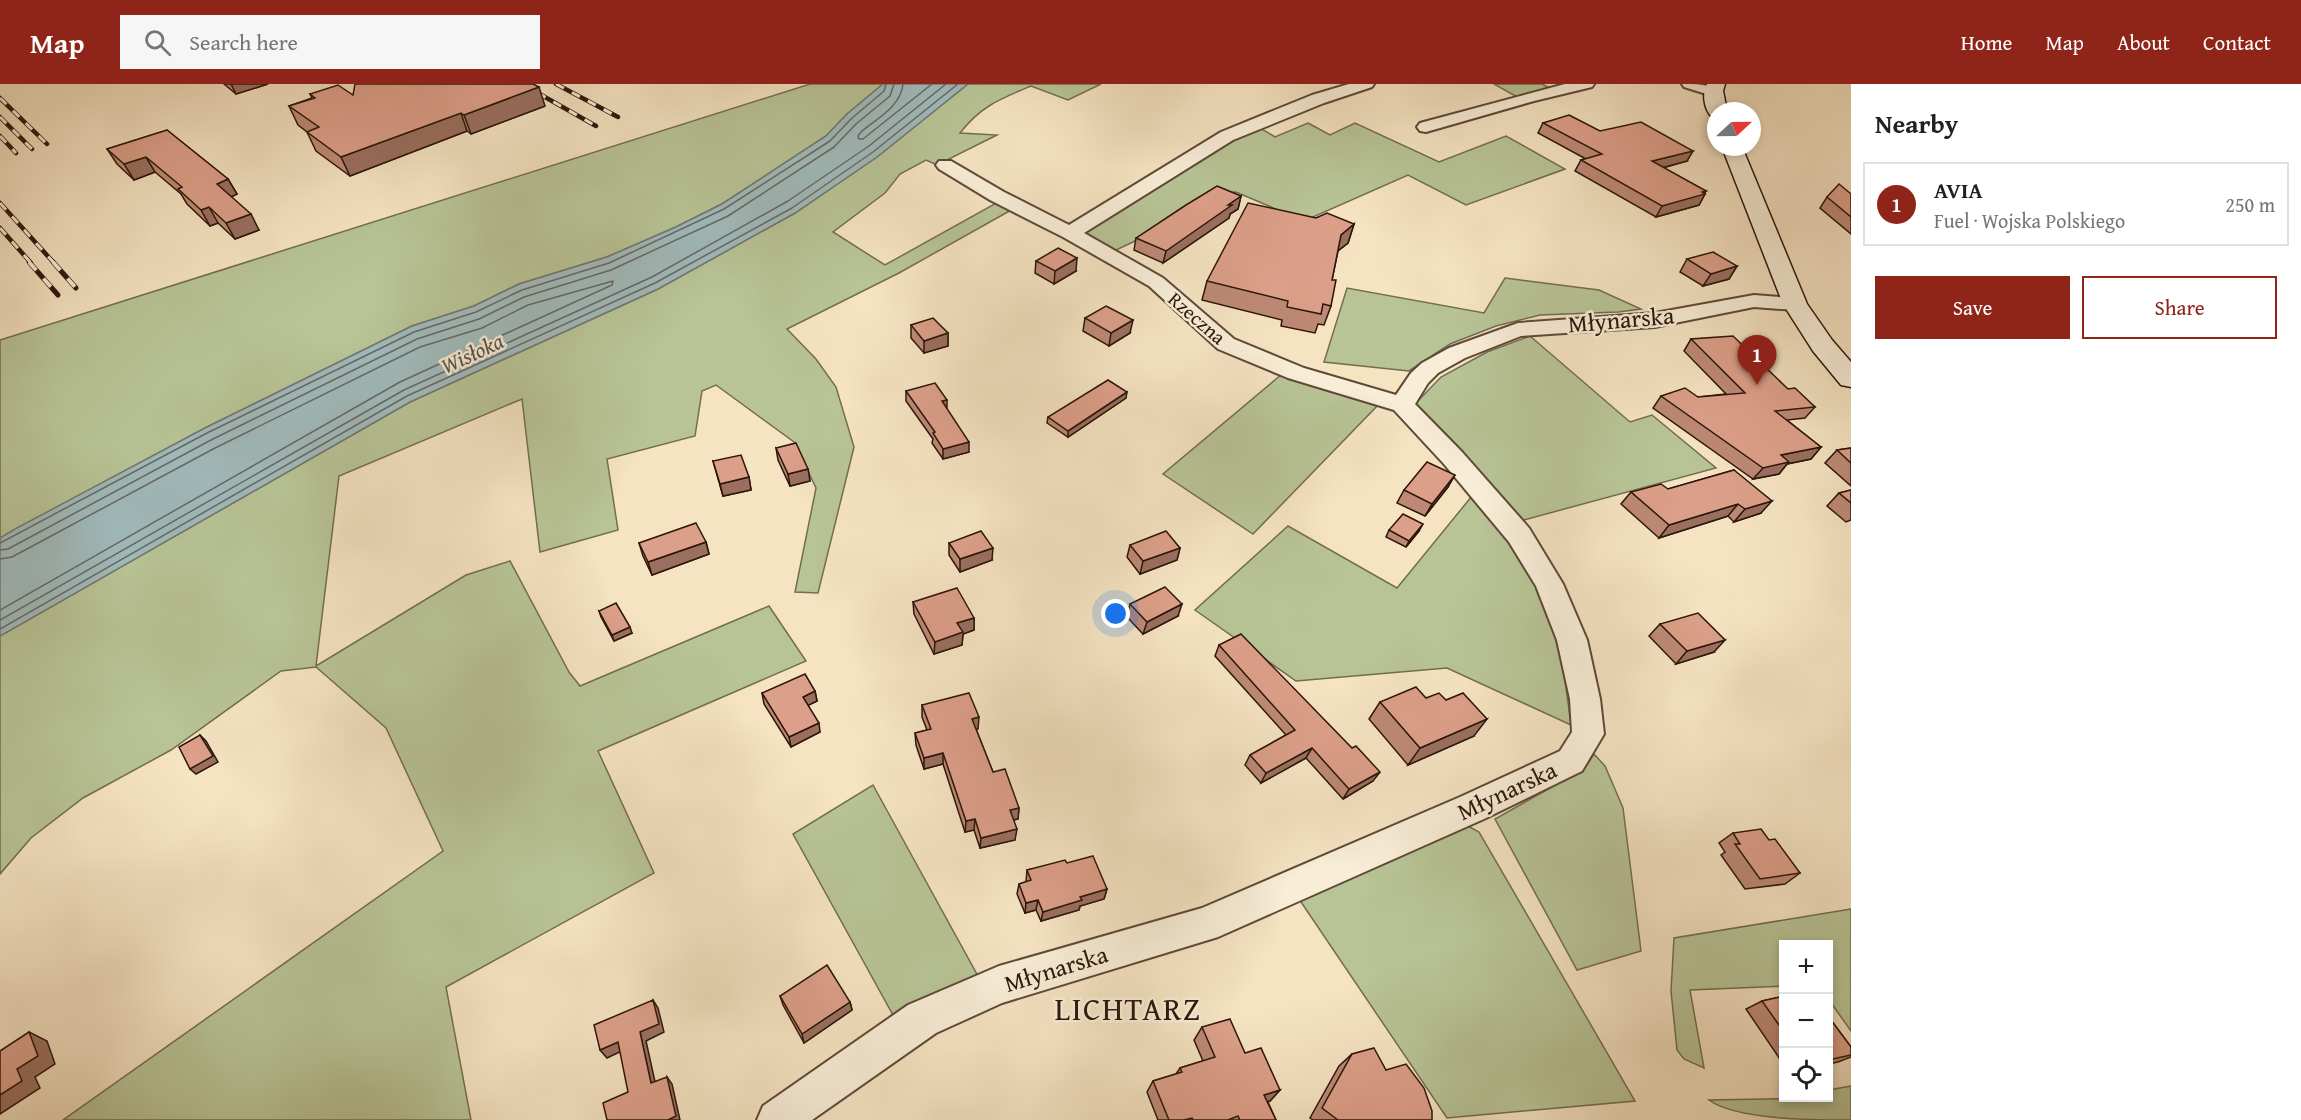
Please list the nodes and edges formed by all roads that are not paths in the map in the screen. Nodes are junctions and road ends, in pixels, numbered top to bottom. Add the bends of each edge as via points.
1 (1366, 84) edge
2 (1586, 84) edge
3 (1690, 84) edge
4 (1714, 88) edge
5 (1426, 127) dead end
6 (1736, 156) edge
7 (945, 165) dead end
8 (1070, 233) junction
9 (1795, 304) junction
10 (1851, 379) edge
11 (1402, 405) junction
12 (777, 1120) edge

1 - 8 street via 1227,136
2 - 5 street
3 - 4 street
6 - 9 street
7 - 8 street, Rzeczna
8 - 11 street, Rzeczna via 1156,282 1226,344 1296,373
9 - 10 street
9 - 11 street, Młynarska via 1755,301 1655,320 1518,330 1457,353 1430,368
11 - 12 street, Młynarska via 1488,498 1518,535 1549,584 1572,640 1585,699 1588,734 1571,761 1205,925 999,986 922,1019

